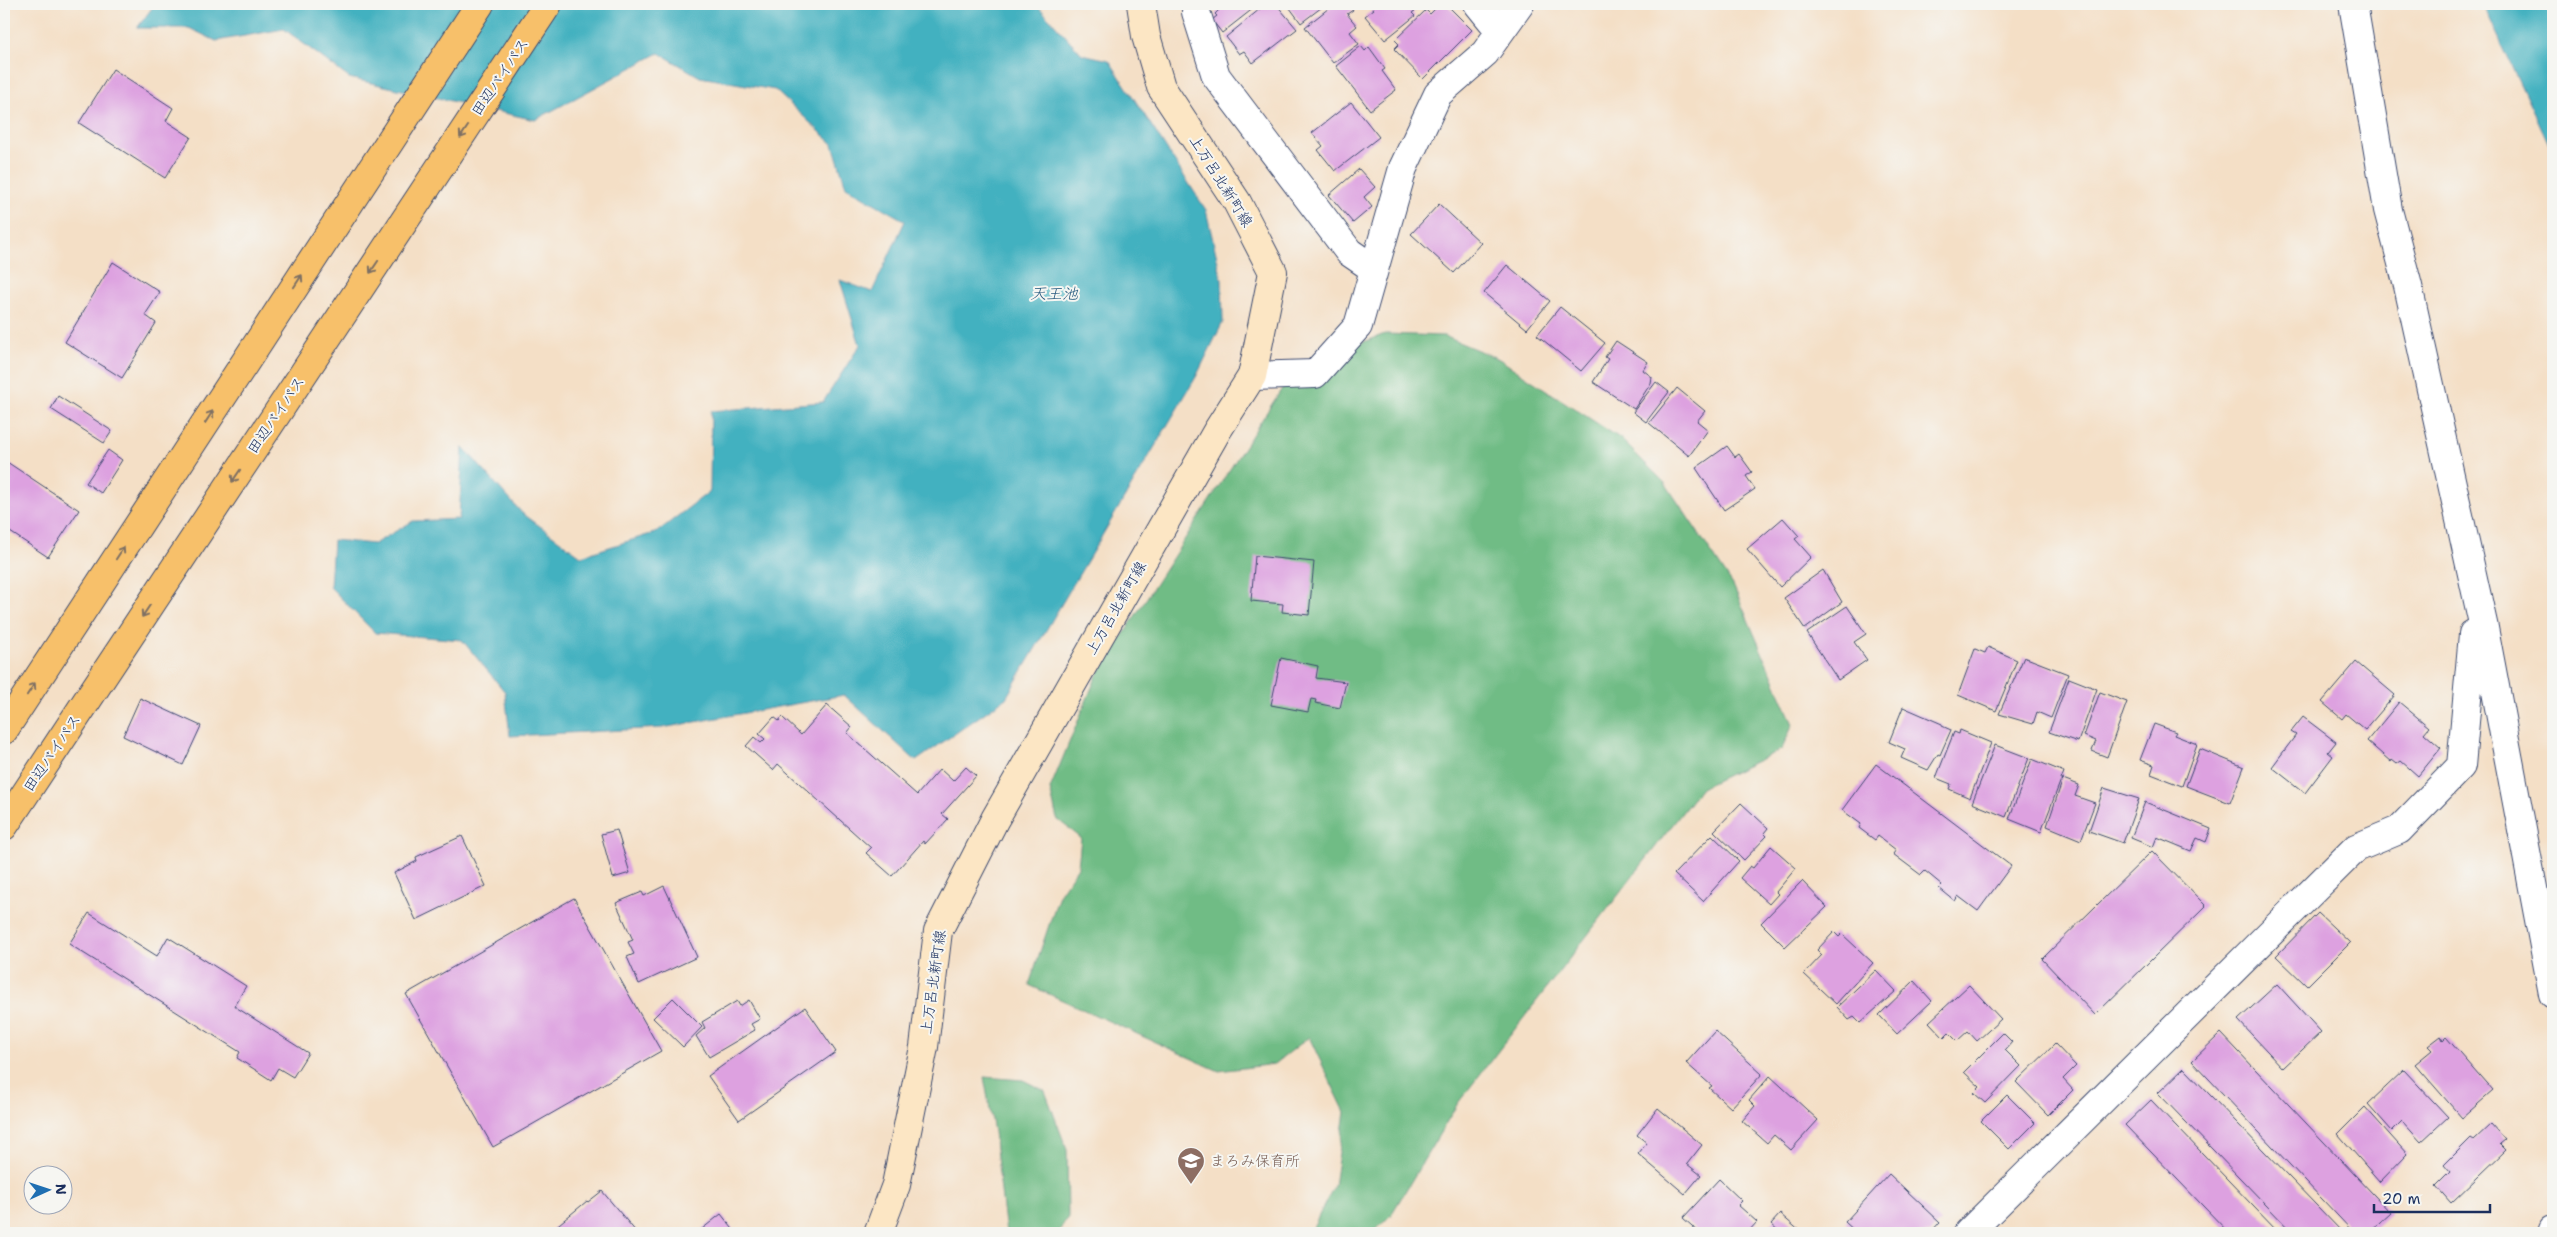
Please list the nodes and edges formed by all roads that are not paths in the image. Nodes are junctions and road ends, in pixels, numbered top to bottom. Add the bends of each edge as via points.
1 (480, 4) edge
2 (548, 4) edge
3 (1141, 4) edge
4 (1197, 4) edge
5 (1478, 4) edge
6 (1520, 4) edge
7 (2353, 4) edge
8 (1500, 32) junction
9 (1374, 269) junction
10 (1252, 376) junction
11 (2484, 628) junction
12 (4, 730) edge
13 (4, 826) edge
14 (2553, 994) edge
15 (878, 1233) edge
16 (1968, 1233) edge

12 -> 1 highway
2 -> 13 highway, 田辺バイパス
3 - 10 main road, 上万呂北新町線 via 1160,88 1237,202 1273,272
4 - 9 street via 1196,12 1216,76 1350,252
5 - 8 street
6 - 8 street
7 - 11 street via 2388,210
8 - 9 street via 1484,53 1438,94 1403,168
9 - 10 street via 1358,326 1315,374
10 - 15 main road, 上万呂北新町線 via 1217,431 995,818 938,931 924,1047 896,1185
11 - 14 street
11 - 16 street via 2473,634 2461,766 2399,830 2356,848

